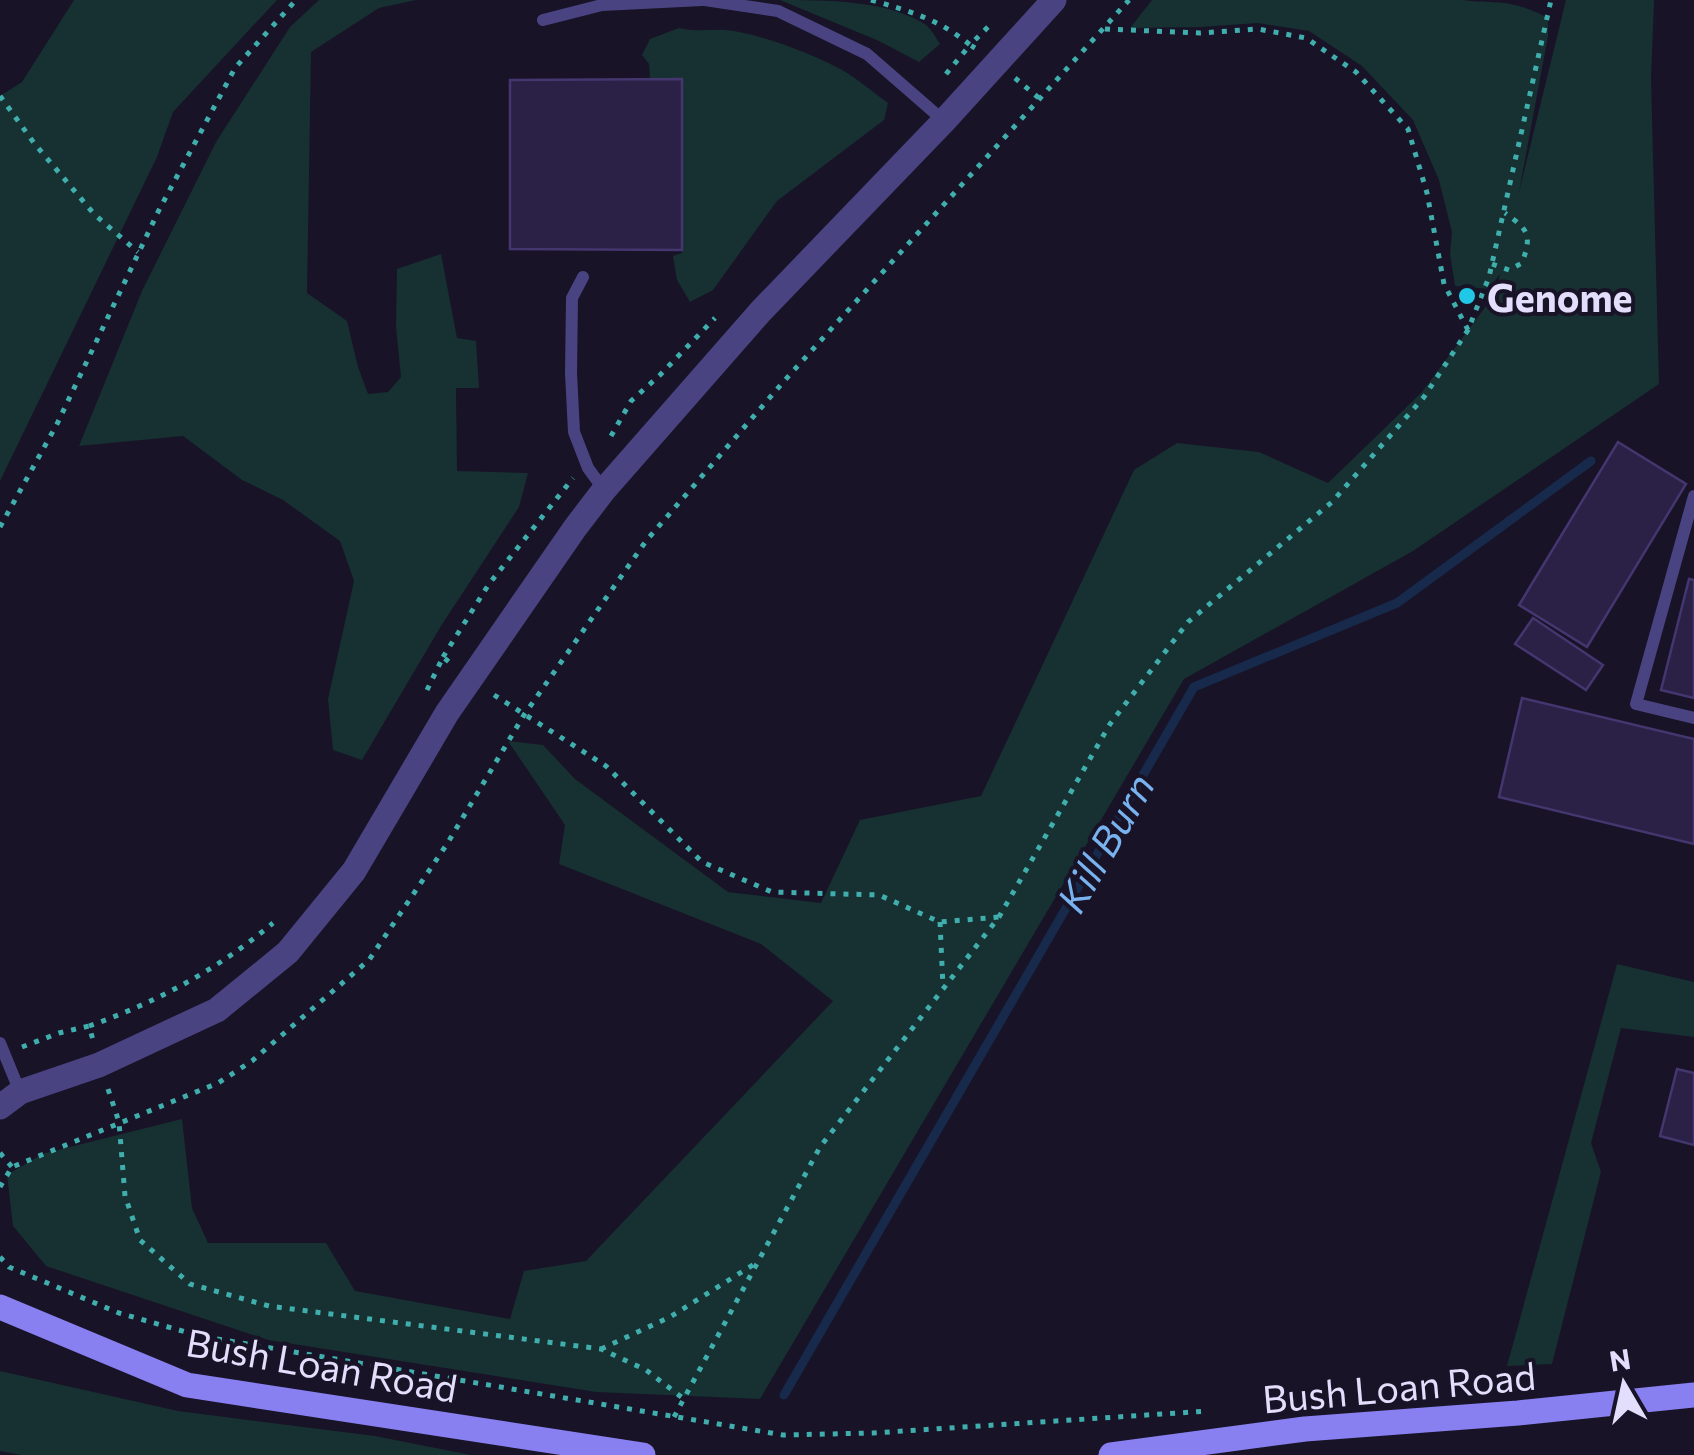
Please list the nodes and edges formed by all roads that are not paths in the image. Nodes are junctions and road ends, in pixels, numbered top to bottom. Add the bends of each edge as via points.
1 (703, 0) edge
2 (1054, 0) edge
3 (543, 20) dead end
4 (944, 120) junction
5 (583, 278) dead end
6 (604, 490) junction
7 (1694, 496) edge
8 (1687, 547) edge
9 (1694, 718) edge
10 (2, 1048) edge
11 (10, 1100) edge
12 (0, 1307) edge
13 (1694, 1395) edge
14 (643, 1455) edge
15 (1111, 1455) edge

1 - 3 lane via 602,5
1 - 4 lane via 778,11 867,54
2 - 4 street
4 - 6 street via 761,311
5 - 6 lane via 572,298 574,432
6 - 11 street via 447,713 354,871 288,952 217,1010
7 - 8 lane
8 - 9 lane via 1636,704
10 - 11 lane
12 - 14 street, Bush Loan Road via 187,1384
13 - 15 street, Bush Loan Road

